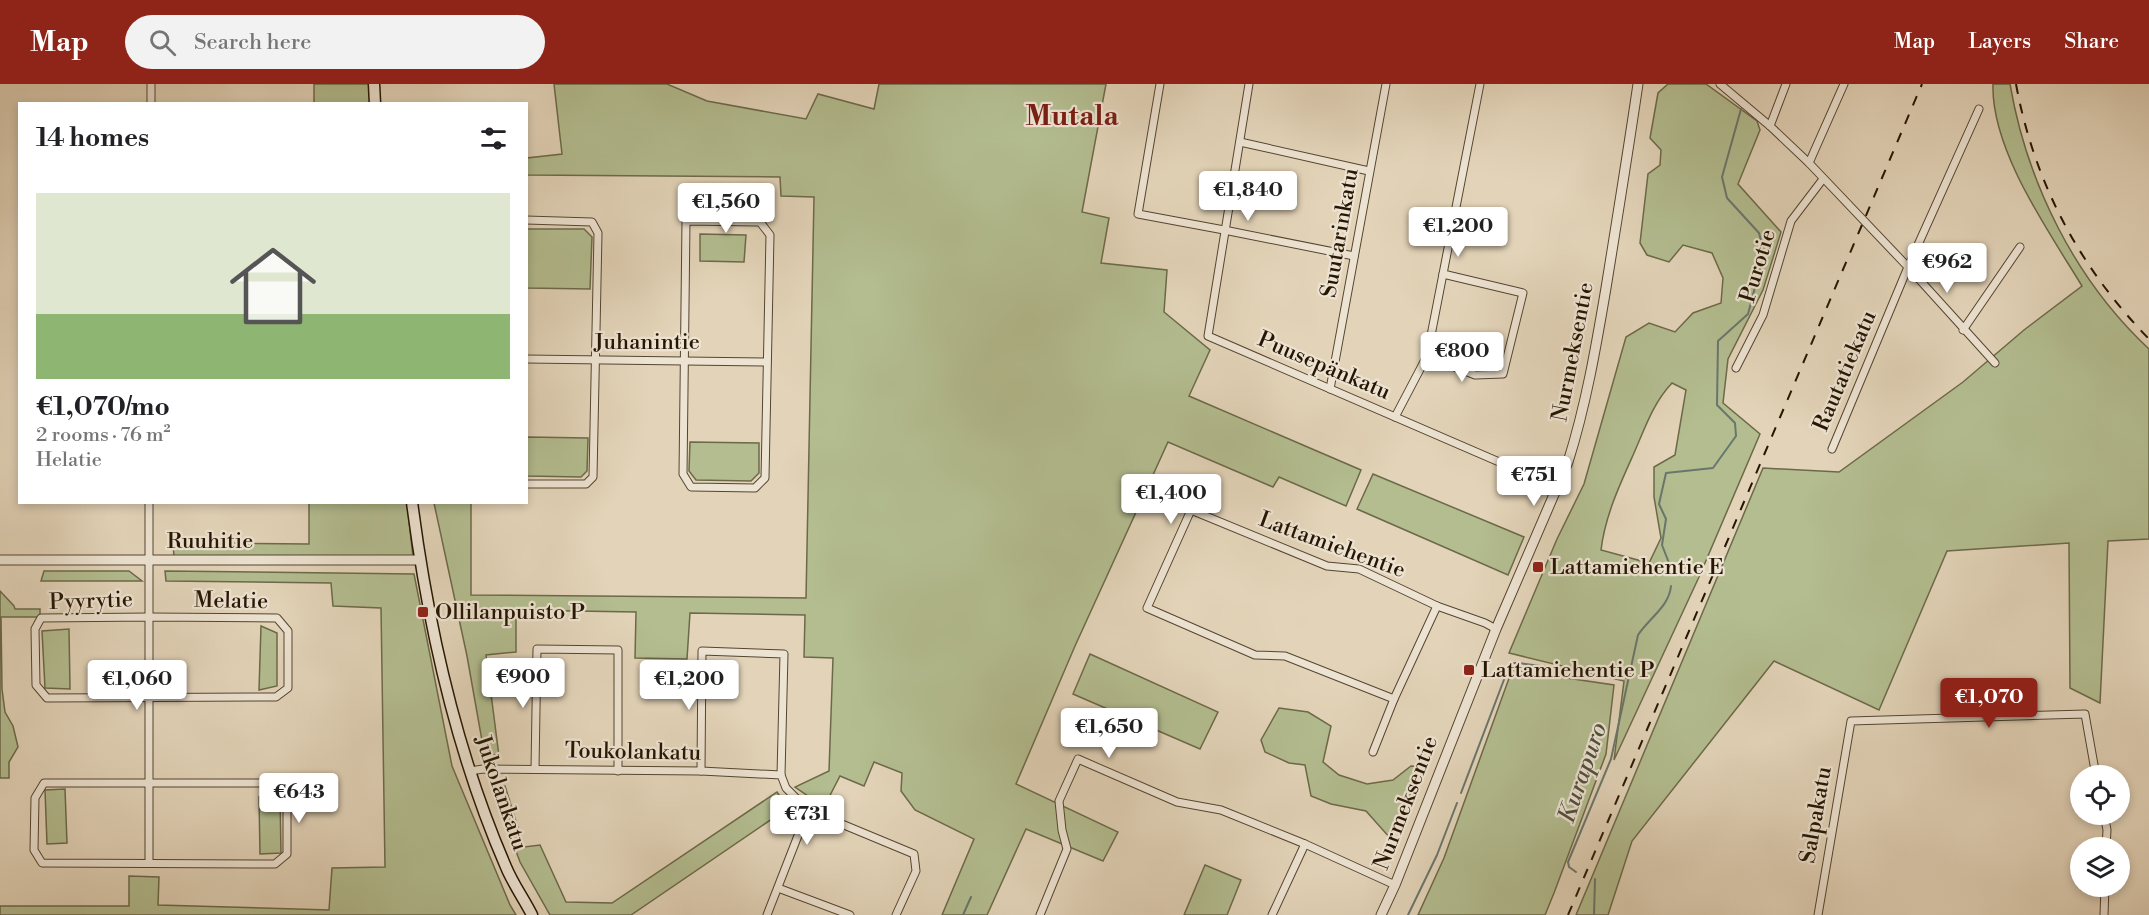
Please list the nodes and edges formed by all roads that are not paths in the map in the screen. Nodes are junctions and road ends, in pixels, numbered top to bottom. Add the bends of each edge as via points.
1 (151, 84) edge
2 (374, 84) edge
3 (1160, 84) edge
4 (1249, 84) edge
5 (1386, 84) edge
6 (1480, 84) edge
7 (1638, 84) edge
8 (1720, 84) edge
9 (1786, 84) edge
10 (1844, 84) edge
11 (151, 102) edge
12 (375, 102) edge
13 (1978, 109) dead end
14 (1770, 126) junction
15 (1239, 142) junction
16 (1809, 163) junction
17 (1370, 171) junction
18 (1823, 179) junction
19 (528, 220) edge
20 (1224, 230) junction
21 (2020, 247) dead end
22 (1353, 256) junction
23 (1908, 267) junction
24 (1443, 274) junction
25 (1963, 330) junction
26 (1427, 356) junction
27 (528, 359) edge
28 (597, 360) junction
29 (685, 361) junction
30 (767, 362) junction
31 (1995, 363) dead end
32 (1736, 368) dead end
33 (1330, 389) junction
34 (1395, 417) junction
35 (1832, 449) dead end
36 (528, 484) edge
37 (1557, 487) junction
38 (149, 504) edge
39 (412, 504) edge
40 (0, 560) edge
41 (150, 560) junction
42 (420, 560) junction
43 (1437, 606) junction
44 (149, 617) junction
45 (1496, 629) junction
46 (149, 696) junction
47 (1394, 699) junction
48 (1373, 752) dead end
49 (2094, 765) edge
50 (535, 769) junction
51 (470, 771) junction
52 (618, 771) junction
53 (701, 771) junction
54 (782, 775) junction
55 (149, 783) junction
56 (808, 810) junction
57 (1305, 844) junction
58 (149, 863) junction
59 (1395, 885) junction
60 (778, 888) junction
61 (2105, 897) edge
62 (532, 915) edge
63 (767, 915) edge
64 (850, 915) edge
65 (896, 915) edge
66 (1040, 915) edge
67 (1272, 915) edge
68 (1381, 915) edge
69 (1818, 915) edge
70 (2104, 915) edge

1 - 11 street
2 - 12 main road
3 - 20 street via 1138,214
4 - 15 street
5 - 17 street, Suutarinkatu
6 - 24 street
7 - 37 street, Nurmeksentie via 1588,391
8 - 14 street
9 - 14 street
10 - 16 street
13 - 23 street, Rautatiekatu
14 - 16 street
15 - 17 street
15 - 20 street
16 - 18 street
17 - 22 street, Suutarinkatu
18 - 23 street
18 - 32 street, Purotie via 1791,221 1763,315
19 - 28 street via 592,222 598,233
20 - 22 street
20 - 33 street, Puusepänkatu via 1208,336
21 - 25 street
22 - 33 street, Suutarinkatu
23 - 25 street
23 - 35 street, Rautatiekatu
24 - 26 street
24 - 26 street via 1523,293 1503,374 1475,375
25 - 31 street
26 - 34 street
27 - 28 street, Juhanintie
28 - 29 street, Juhanintie
28 - 36 street via 593,477 586,484
29 - 30 street, Juhanintie
29 - 30 street via 682,474 691,487 744,488 755,488 765,478
29 - 30 street via 686,221 760,222 770,235
33 - 34 street, Puusepänkatu
34 - 37 street, Puusepänkatu
37 - 45 street, Nurmeksentie
38 - 41 street
39 - 42 main road, Jukolankatu
40 - 41 street, Ruuhitie
41 - 42 street, Ruuhitie
41 - 44 street
42 - 51 main road, Jukolankatu via 437,645
43 - 45 street, Lattamiehentie
43 - 47 street
43 - 47 street, Lattamiehentie via 1359,569 1327,566 1191,510 1147,608 1255,655 1285,656
44 - 46 street
44 - 46 street, Pyyrytie via 41,618 35,640 36,685 47,698
44 - 46 street, Melatie via 277,618 288,631 288,688 276,697
45 - 59 street, Nurmeksentie
46 - 55 street
47 - 48 street
49 - 69 street, Salpakatu via 2085,714 1851,721
50 - 51 street, Toukolankatu
50 - 52 street, Toukolankatu
50 - 52 street via 537,649 618,650
51 - 62 main road, Jukolankatu via 507,868
52 - 53 street, Toukolankatu
53 - 54 street, Toukolankatu
53 - 54 street via 702,651 784,654
54 - 56 street via 786,788
55 - 58 street
55 - 58 street via 44,783 35,798 34,850 42,863
55 - 58 street via 274,783 287,794 287,854 275,864
56 - 60 street
56 - 65 street via 914,854 916,871
57 - 59 street
57 - 66 street via 1221,810 1176,802 1078,759 1059,801 1067,849
57 - 67 street
59 - 68 street, Nurmeksentie
60 - 63 street
60 - 64 street
61 - 70 street

